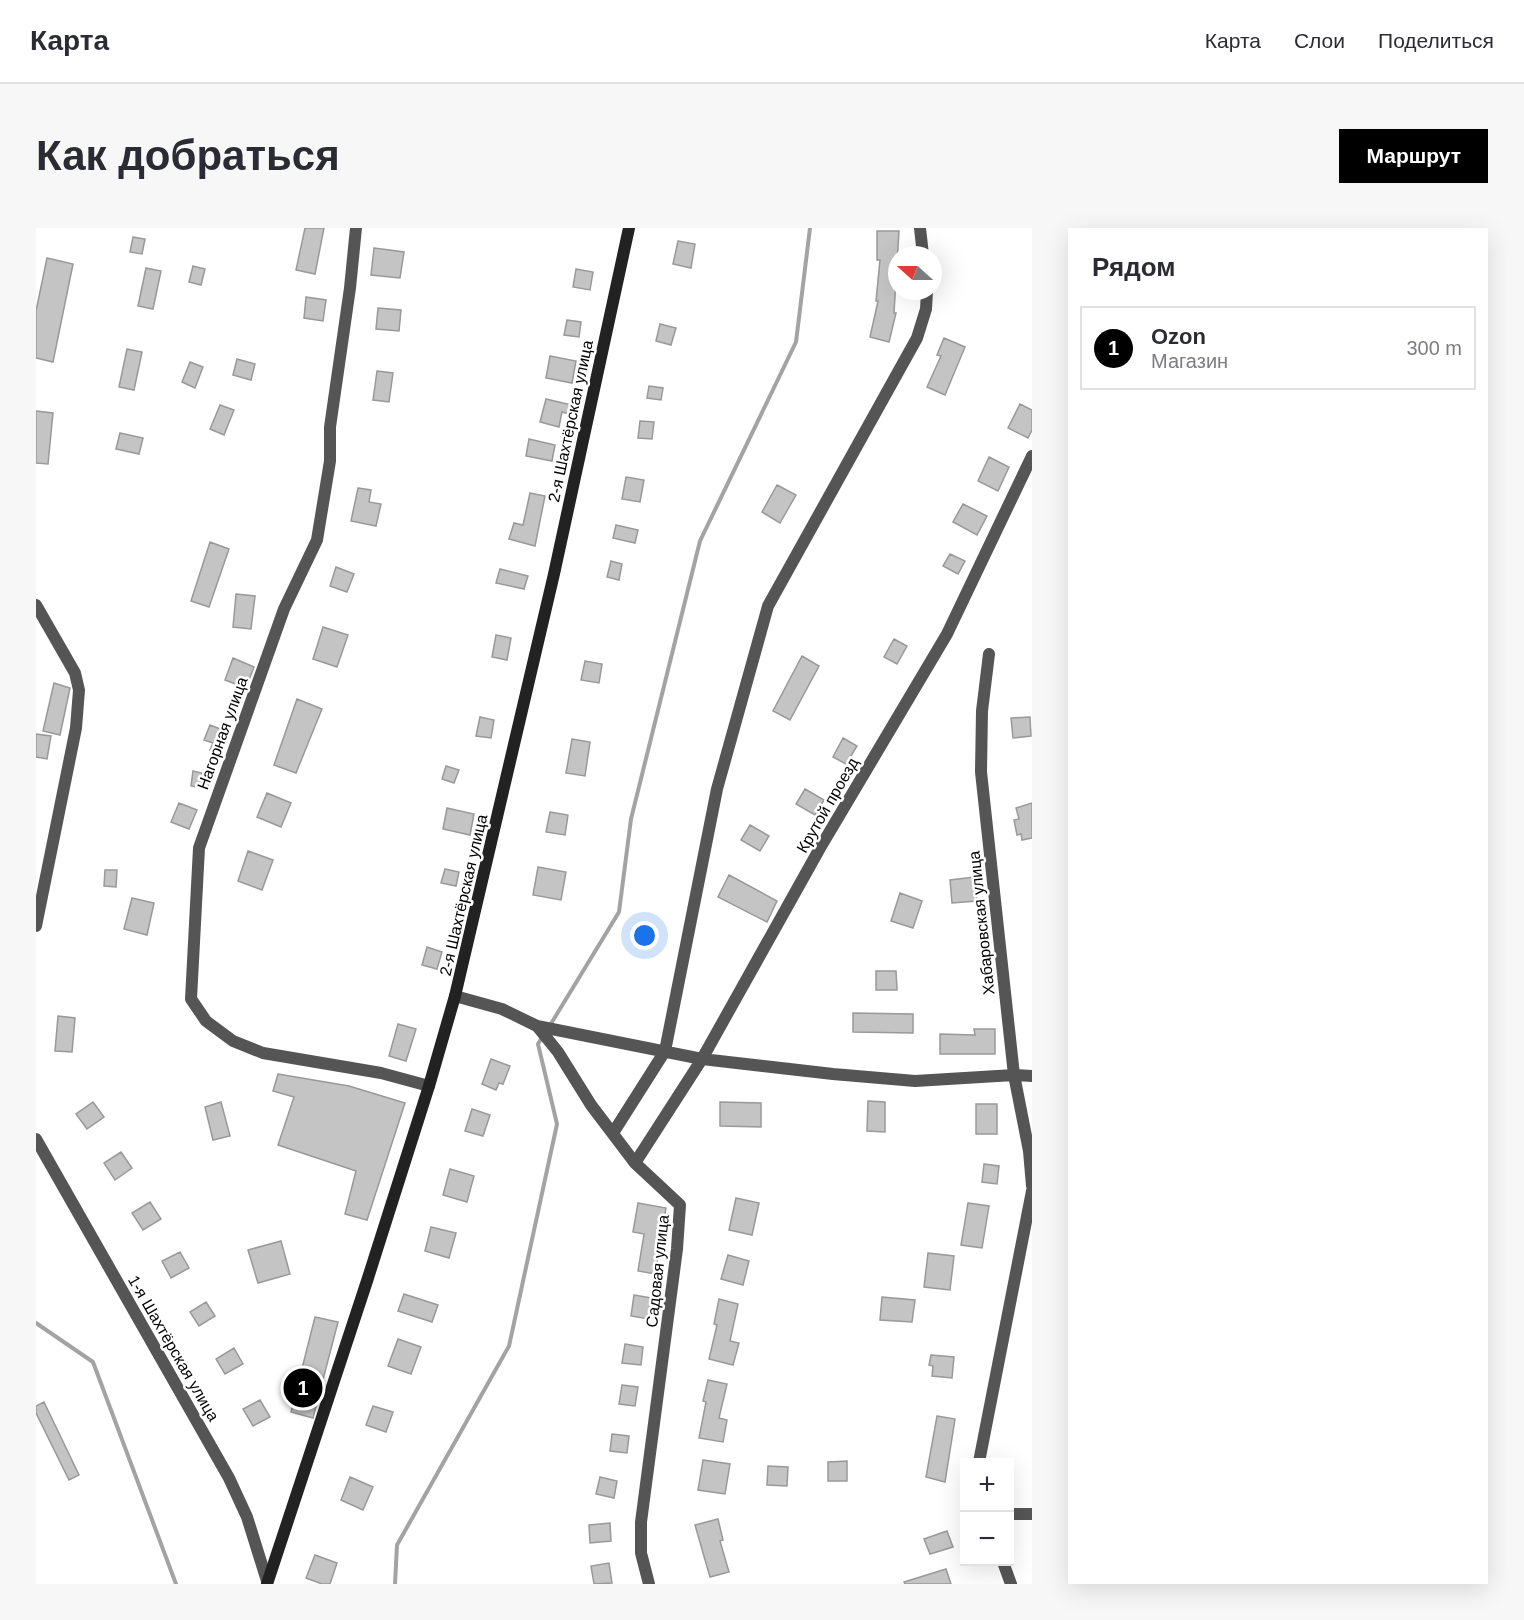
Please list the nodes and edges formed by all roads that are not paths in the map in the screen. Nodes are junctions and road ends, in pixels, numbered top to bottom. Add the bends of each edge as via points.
1 (356, 228) edge
2 (630, 228) edge
3 (920, 228) edge
4 (922, 246) edge
5 (926, 300) edge
6 (1032, 456) edge
7 (36, 605) edge
8 (989, 654) dead end
9 (36, 926) edge
10 (455, 996) junction
11 (537, 1026) junction
12 (665, 1051) junction
13 (702, 1059) junction
14 (1014, 1075) junction
15 (1032, 1076) edge
16 (429, 1086) junction
17 (613, 1133) junction
18 (36, 1138) edge
19 (635, 1163) junction
20 (1032, 1189) edge
21 (980, 1458) edge
22 (1014, 1514) edge
23 (1032, 1514) edge
24 (1004, 1566) edge
25 (267, 1582) edge
26 (649, 1584) edge
27 (1011, 1584) edge

1 - 16 street, Нагорная улица via 330,427 330,461 317,540 284,609 199,848 191,999 206,1020 233,1041 263,1053
2 - 10 main road, 2-я Шахтёрская улица via 549,597
3 - 4 street
5 - 12 street via 917,338 768,606 717,789
6 - 13 street, Крутой проезд via 947,634 820,848
7 - 9 street via 75,673 79,690 76,728
8 - 14 street, Хабаровская улица via 982,711 981,772
10 - 11 street, Садовая улица via 502,1009
10 - 16 main road, 2-я Шахтёрская улица
11 - 12 street
11 - 17 street, Садовая улица
12 - 13 street
12 - 17 street
13 - 14 street via 915,1081
13 - 19 street, Крутой проезд
14 - 15 street
14 - 20 street, Хабаровская улица
16 - 25 main road, 2-я Шахтёрская улица
17 - 19 street, Садовая улица
18 - 25 street, 1-я Шахтёрская улица via 229,1478 247,1517
19 - 26 street, Садовая улица via 680,1204 641,1522 641,1552
20 - 21 street, Хабаровская улица
22 - 23 street
24 - 27 street

